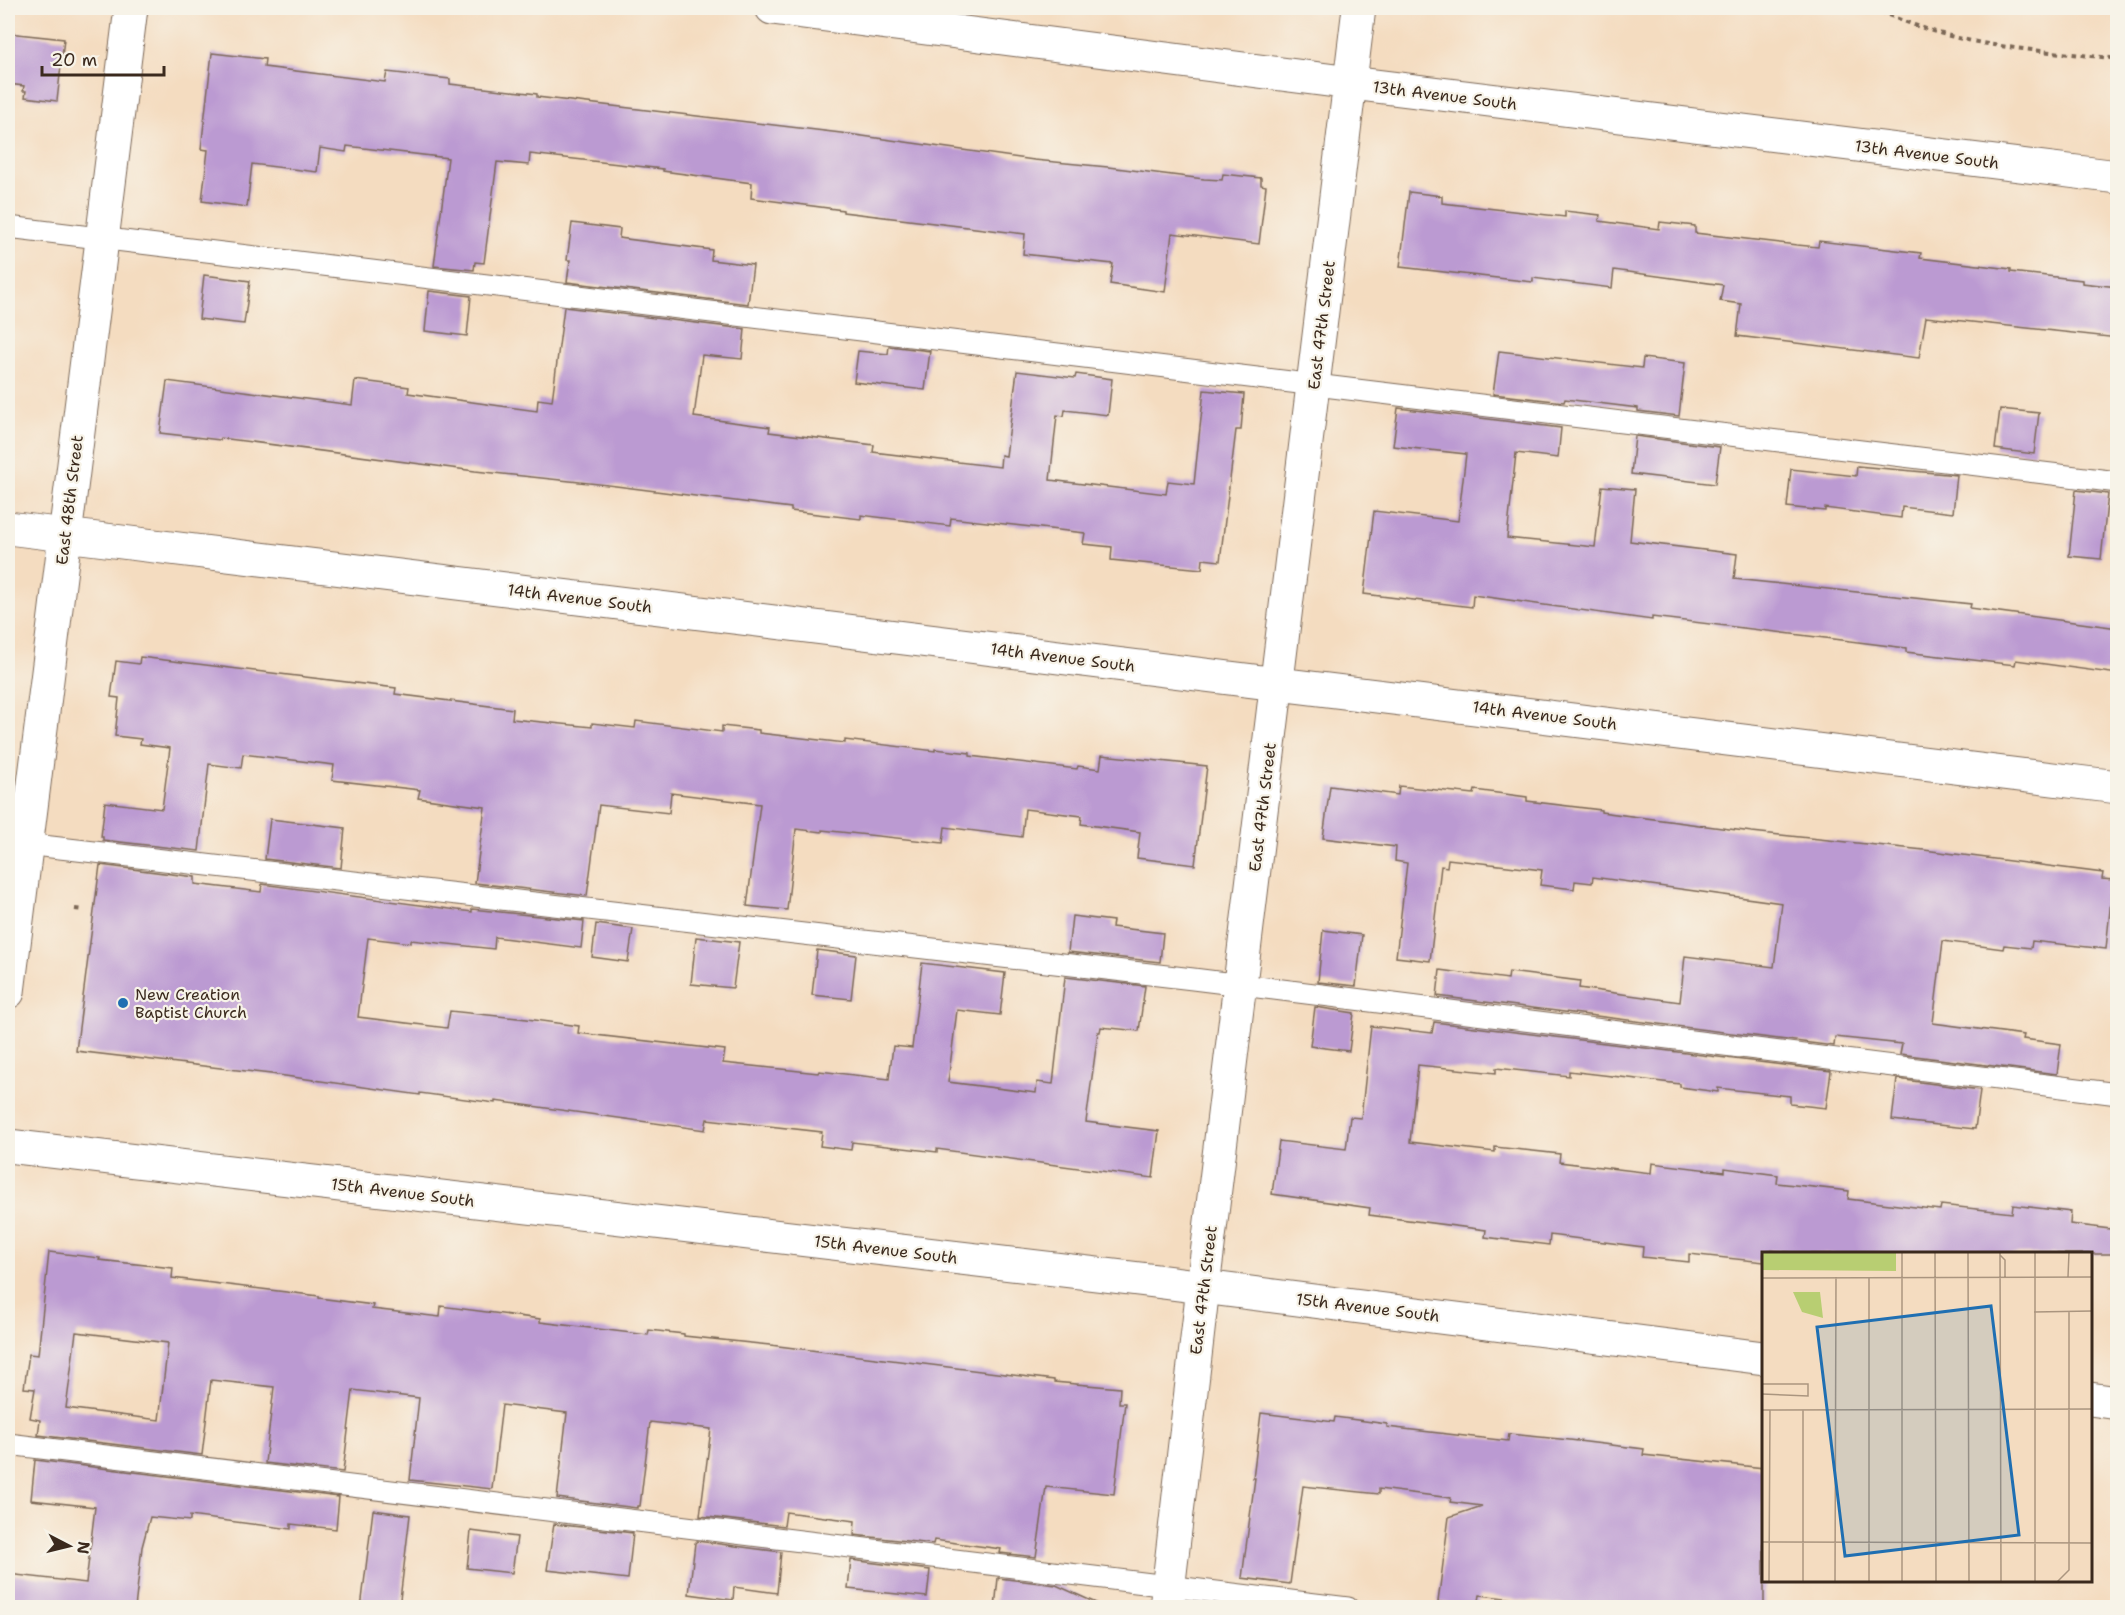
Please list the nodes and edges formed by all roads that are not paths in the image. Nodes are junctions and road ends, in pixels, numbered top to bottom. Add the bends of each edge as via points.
1 (131, 8) edge
2 (772, 8) edge
3 (1359, 8) edge
4 (1351, 83) junction
5 (2118, 177) edge
6 (8, 227) edge
7 (102, 239) junction
8 (1314, 386) junction
9 (2118, 483) edge
10 (8, 528) edge
11 (66, 535) junction
12 (1277, 682) junction
13 (2118, 787) edge
14 (17, 843) edge
15 (1240, 985) junction
16 (8, 992) edge
17 (2118, 1094) edge
18 (8, 1146) edge
19 (1203, 1287) junction
20 (1762, 1358) edge
21 (2092, 1399) edge
22 (2118, 1403) edge
23 (8, 1444) edge
24 (1168, 1597) edge
25 (1348, 1608) edge

1 - 7 street, East 48th Street
2 - 4 street, 13th Avenue South
3 - 4 street, East 47th Street
4 - 5 street, 13th Avenue South
4 - 8 street, East 47th Street
6 - 7 lane
7 - 8 lane
7 - 11 street, East 48th Street
8 - 9 lane
8 - 12 street, East 47th Street
10 - 11 street, 14th Avenue South
11 - 12 street, 14th Avenue South
11 - 14 street, East 48th Street
12 - 13 street, 14th Avenue South
12 - 15 street, East 47th Street
14 - 15 lane
14 - 16 street, East 48th Street
15 - 17 lane
15 - 19 street, East 47th Street
18 - 19 street, 15th Avenue South
19 - 20 street, 15th Avenue South
19 - 24 street, East 47th Street
21 - 22 street
23 - 24 lane
24 - 25 lane

